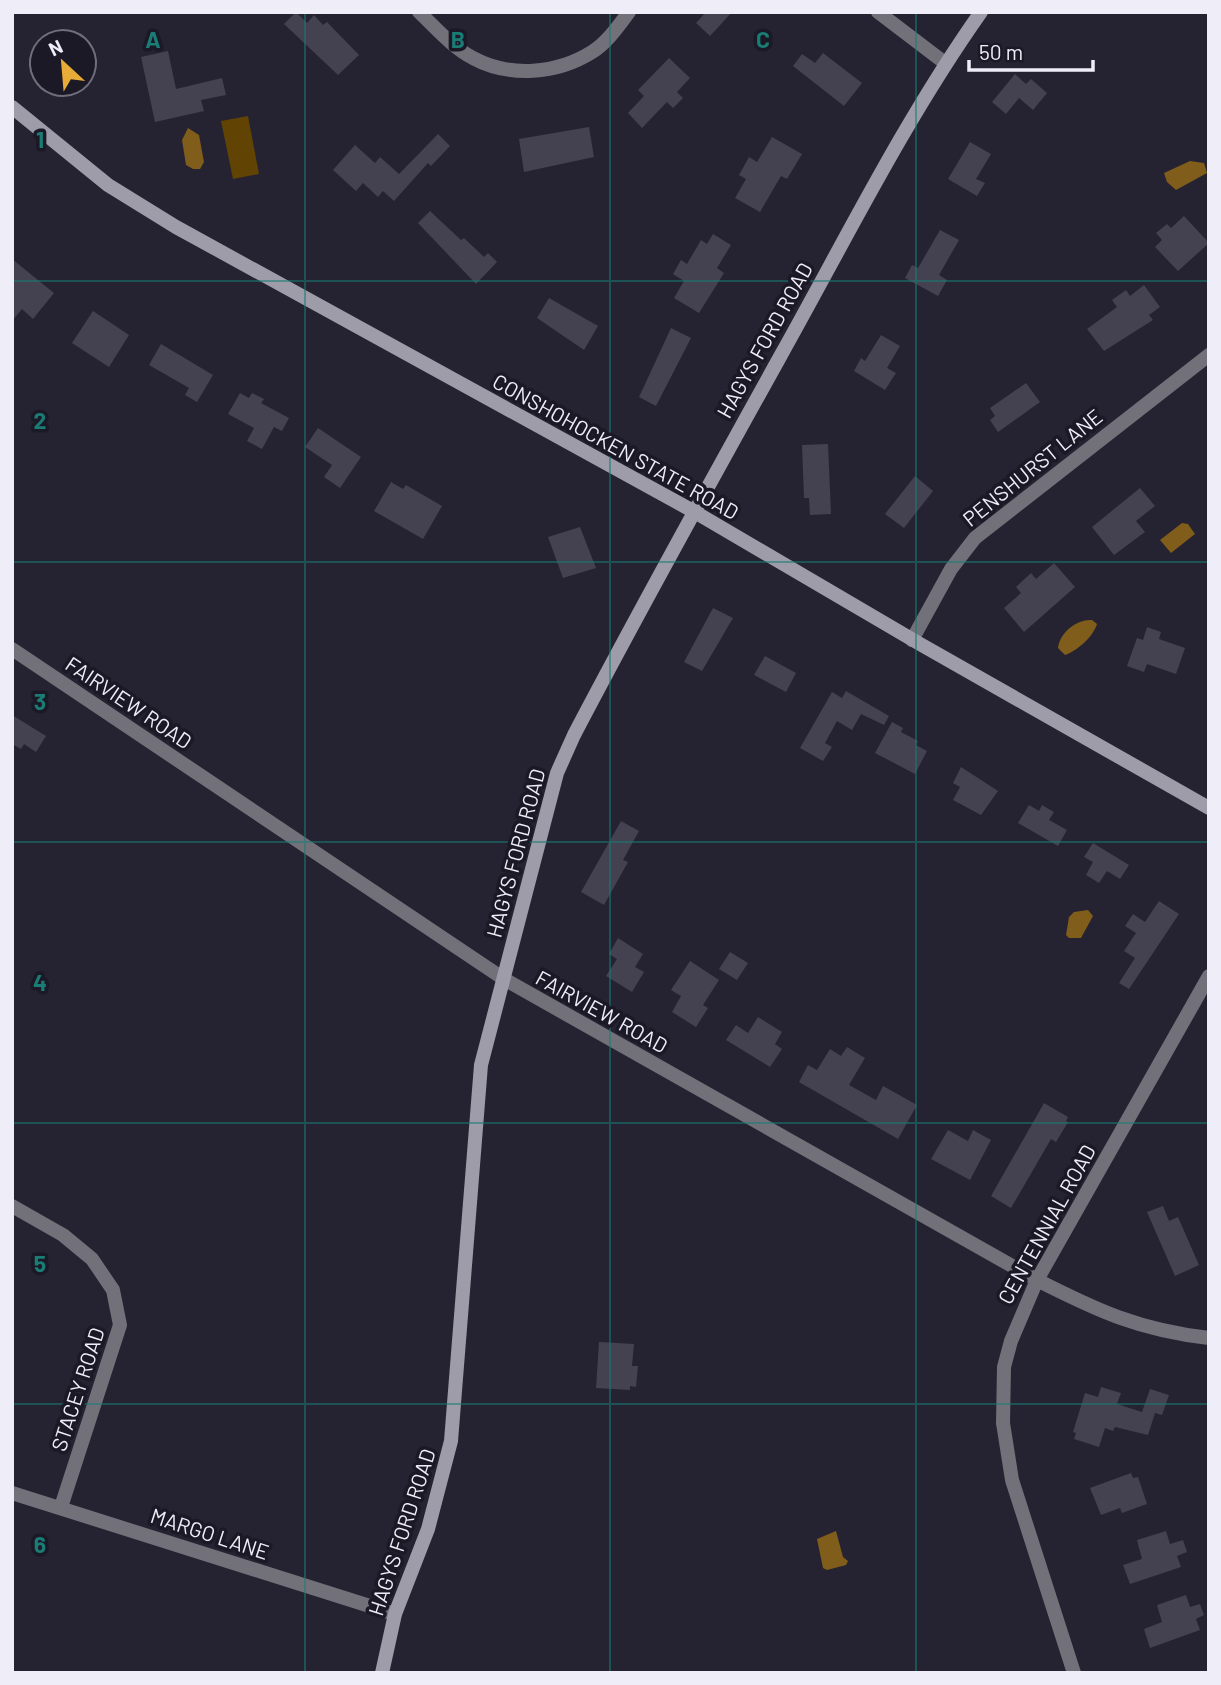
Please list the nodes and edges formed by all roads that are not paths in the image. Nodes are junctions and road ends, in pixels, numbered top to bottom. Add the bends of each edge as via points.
1 (419, 12) edge
2 (629, 12) edge
3 (878, 12) edge
4 (981, 12) edge
5 (945, 62) junction
6 (12, 107) edge
7 (1209, 355) edge
8 (693, 511) junction
9 (912, 640) junction
10 (12, 649) edge
11 (1209, 808) edge
12 (1209, 976) edge
13 (504, 979) junction
14 (12, 1206) edge
15 (1037, 1280) junction
16 (1209, 1338) edge
17 (12, 1493) edge
18 (61, 1507) junction
19 (395, 1614) junction
20 (382, 1673) edge
21 (1074, 1673) edge

1 - 2 street via 472,58 502,68 540,71 594,51
3 - 5 street
4 - 5 street, HAGYS FORD ROAD
5 - 8 street, HAGYS FORD ROAD
6 - 8 street, CONSHOHOCKEN STATE ROAD via 79,163 141,206
7 - 9 street, PENSHURST LANE via 975,538 951,569
8 - 9 street, CONSHOHOCKEN STATE ROAD
8 - 13 street, HAGYS FORD ROAD via 557,773
9 - 11 street, CONSHOHOCKEN STATE ROAD
10 - 13 street, FAIRVIEW ROAD
12 - 15 street, CENTENNIAL ROAD
13 - 15 street, FAIRVIEW ROAD
13 - 19 street, HAGYS FORD ROAD via 480,1076 451,1441 428,1528
14 - 18 street, STACEY ROAD via 63,1235 92,1259 113,1290 120,1325
15 - 16 street, FAIRVIEW ROAD via 1105,1315 1156,1330
15 - 21 street, CENTENNIAL ROAD via 1004,1367 1003,1423 1012,1480
17 - 18 street, MARGO LANE
18 - 19 street, MARGO LANE
19 - 20 street, HAGYS FORD ROAD

